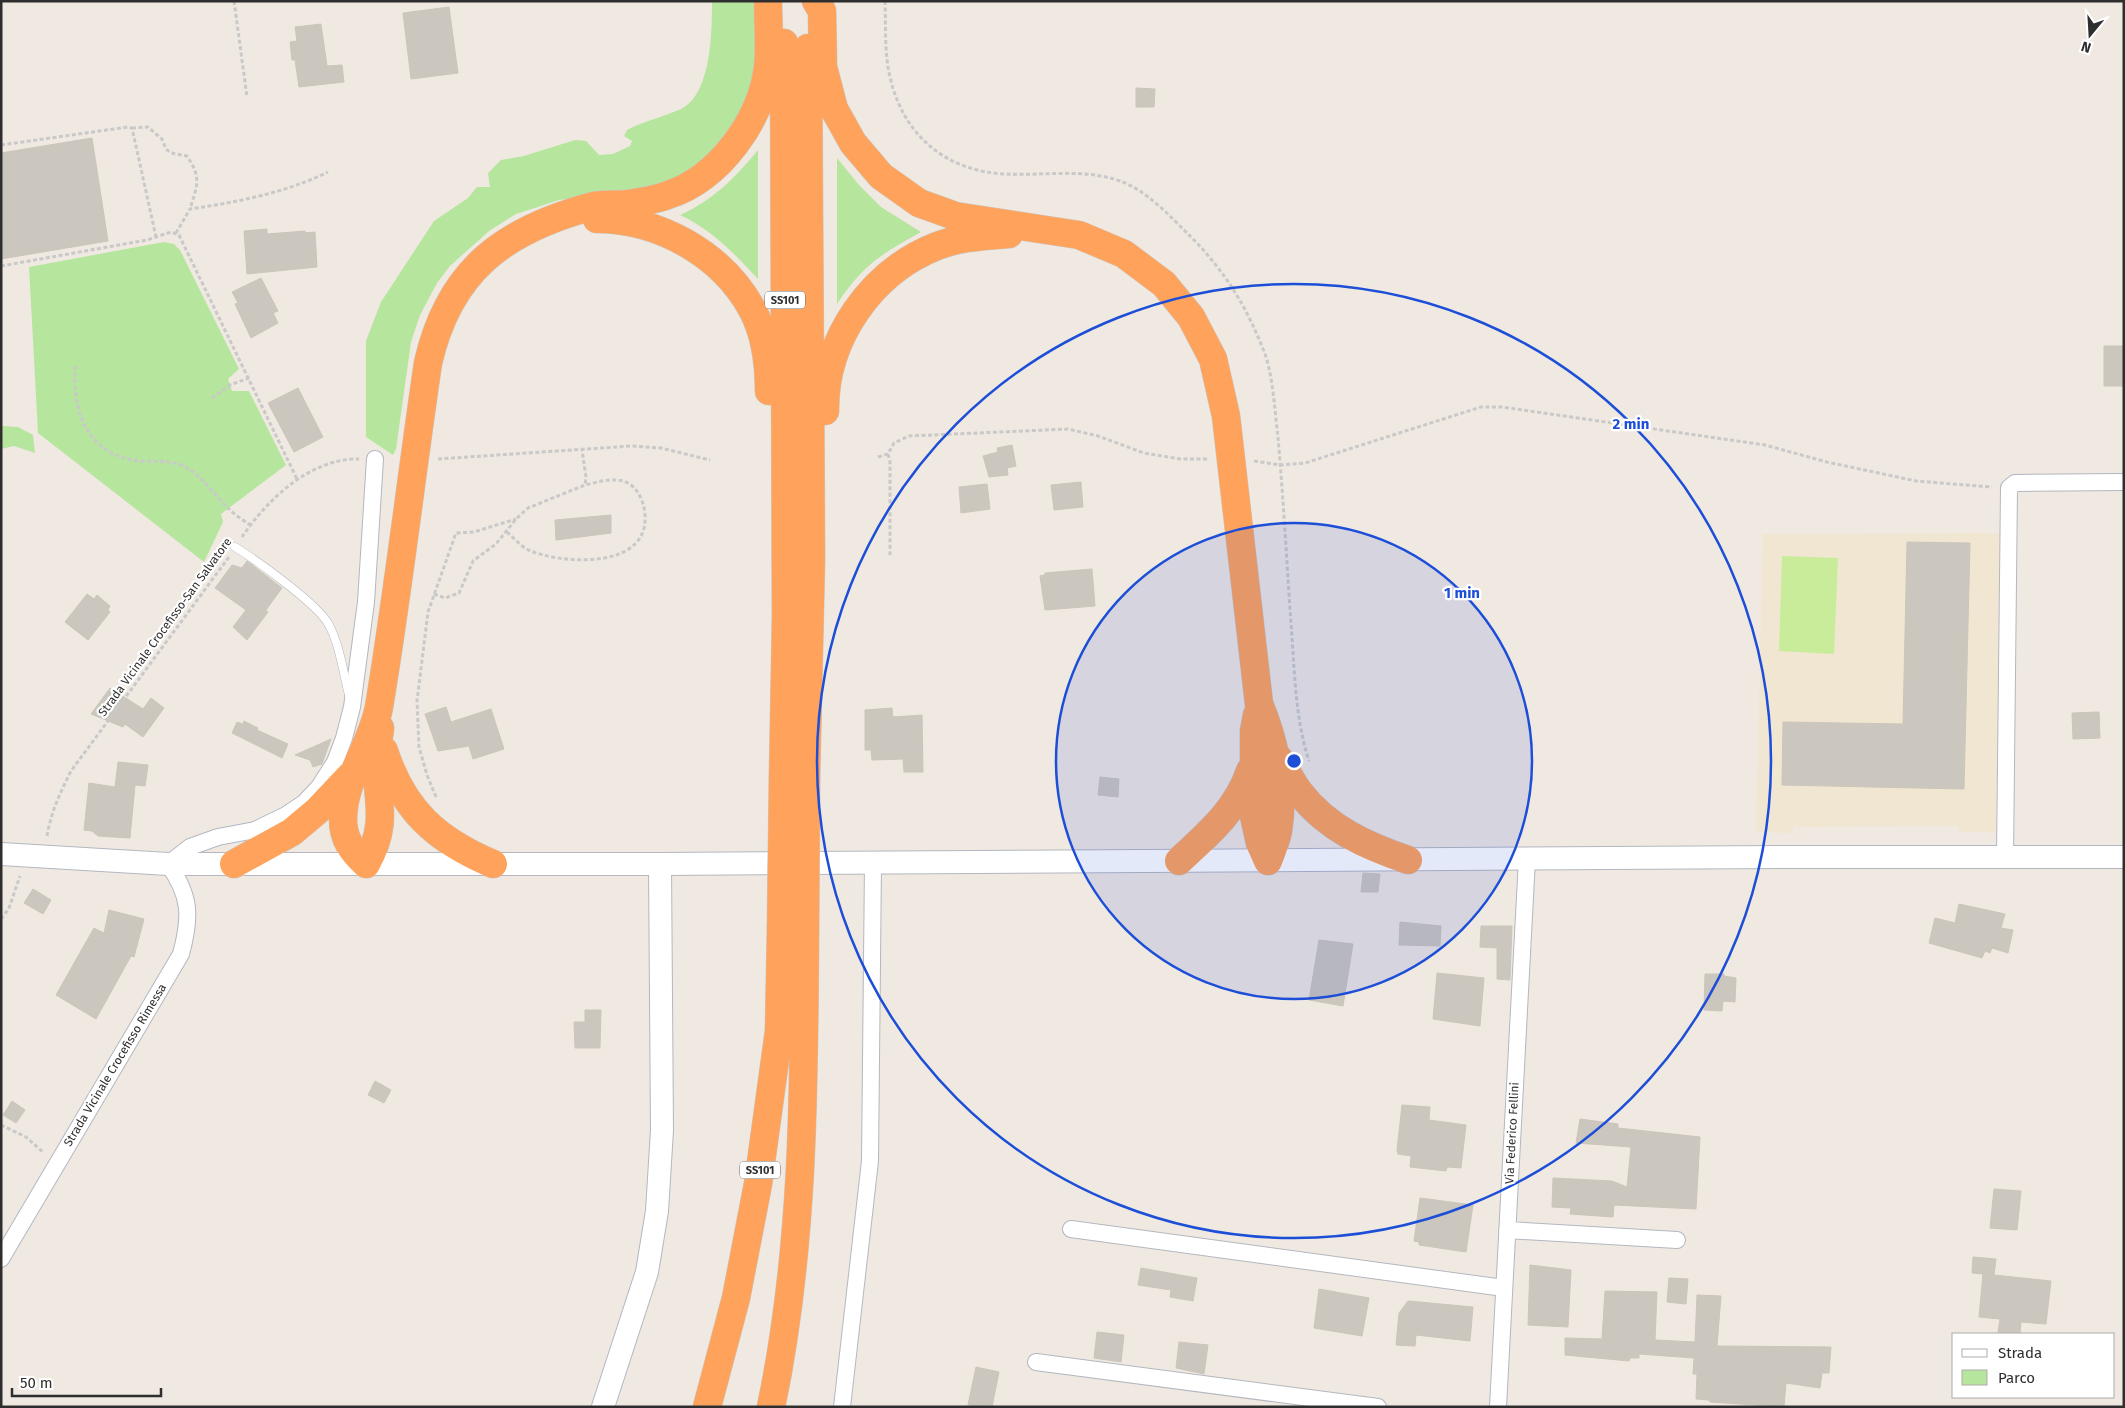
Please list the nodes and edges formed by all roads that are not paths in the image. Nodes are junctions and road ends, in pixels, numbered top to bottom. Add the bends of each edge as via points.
1 (768, 1) edge
2 (784, 1) edge
3 (808, 1) edge
4 (816, 1) edge
5 (554, 220) junction
6 (1045, 230) junction
7 (375, 459) road end
8 (2124, 482) edge
9 (235, 547) road end
10 (810, 558) junction
11 (786, 598) junction
12 (370, 715) junction
13 (1263, 755) junction
14 (354, 771) junction
15 (795, 777) junction
16 (10, 855) edge
17 (2005, 857) junction
18 (2124, 857) edge
19 (1527, 859) junction
20 (1268, 860) junction
21 (1408, 860) junction
22 (1179, 861) junction
23 (874, 862) junction
24 (168, 864) junction
25 (234, 864) junction
26 (366, 864) junction
27 (493, 864) junction
28 (660, 864) junction
29 (793, 929) junction
30 (1071, 1229) dead end
31 (1507, 1230) junction
32 (1677, 1240) dead end
33 (1, 1259) edge
34 (1504, 1288) junction
35 (1036, 1362) dead end
36 (603, 1407) edge
37 (707, 1407) edge
38 (771, 1407) edge
39 (842, 1407) edge
40 (1378, 1407) edge
41 (1498, 1407) edge

1 - 5 highway via 768,66 764,84 754,112 727,153 698,180 669,195 630,204 595,206
2 - 11 highway, SS101
3 - 10 highway, SS101
4 - 6 highway via 822,10 823,67 834,109 853,143 881,176 919,203 955,216
5 - 11 highway via 611,219 664,232 713,262 751,308 764,343 769,375 769,516
5 - 12 highway via 517,235 473,269 450,301 433,340
6 - 10 highway via 973,237 939,246 893,270 865,297 836,348 828,377 825,400 827,484
6 - 13 highway via 1079,235 1124,254 1164,284 1191,317 1213,359 1226,416 1259,704 1254,730
7 - 12 street via 366,602
8 - 17 street via 2015,483 2009,488
9 - 12 lane via 322,615
10 - 15 highway, SS101
11 - 15 highway, SS101
12 - 14 highway
12 - 24 street via 344,738 335,762 304,803 255,830 218,837 190,847
12 - 26 highway via 381,820 376,844
12 - 27 highway via 392,774 421,819 452,844
13 - 20 highway via 1254,816
13 - 21 highway via 1322,816 1342,831 1370,847
13 - 22 highway via 1228,814
14 - 25 highway via 317,811 292,832
14 - 26 highway via 345,804 344,829 349,845
15 - 29 highway, SS101, bridge
16 - 24 main road
17 - 18 main road
17 - 19 main road
19 - 21 main road
19 - 31 street, Via Federico Fellini
20 - 21 main road
20 - 22 main road
22 - 23 main road
23 - 28 main road
23 - 39 street via 870,1161
24 - 25 main road
24 - 33 street, Strada Vicinale Crocefisso Rimessa via 181,882 187,906 189,927 181,954
25 - 26 main road
26 - 27 main road
27 - 28 main road
28 - 36 main road via 662,1130 658,1211 648,1272
29 - 37 highway, SS101 via 758,1184 736,1298
29 - 38 highway, SS101 via 804,1077 792,1271
30 - 34 street
31 - 32 street
31 - 34 street, Via Federico Fellini
34 - 41 street, Via Federico Fellini
35 - 40 street

